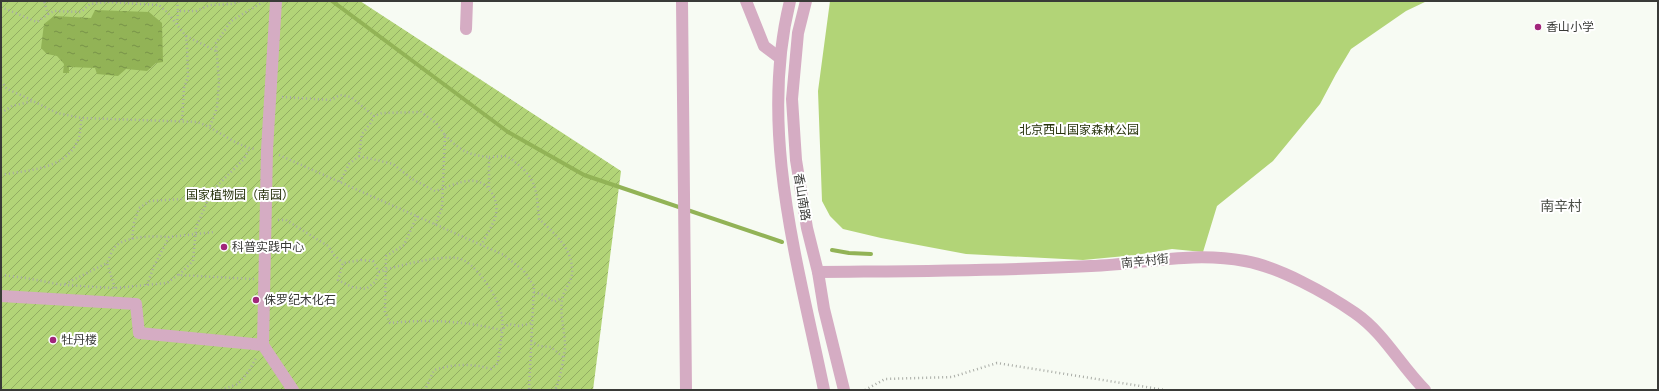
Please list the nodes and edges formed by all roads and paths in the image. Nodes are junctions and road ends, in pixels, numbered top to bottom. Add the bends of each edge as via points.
1 (44, 1) edge
2 (177, 1) edge
3 (240, 1) edge
4 (265, 1) edge
5 (276, 1) edge
6 (467, 1) edge
7 (682, 1) edge
8 (746, 1) edge
9 (790, 1) edge
10 (806, 1) edge
11 (1, 7) edge
12 (178, 10) junction
13 (48, 14) junction
14 (177, 25) junction
15 (466, 29) dead end
16 (186, 36) junction
17 (216, 51) junction
18 (780, 58) junction
19 (1, 81) edge
20 (270, 96) junction
21 (33, 101) junction
22 (1, 113) edge
23 (374, 116) junction
24 (82, 118) junction
25 (182, 121) junction
26 (210, 126) junction
27 (445, 135) junction
28 (250, 148) junction
29 (267, 150) junction
30 (359, 156) junction
31 (489, 157) junction
32 (1, 175) edge
33 (340, 182) junction
34 (489, 187) junction
35 (443, 189) junction
36 (211, 192) junction
37 (417, 216) junction
38 (266, 220) junction
39 (435, 224) junction
40 (214, 232) dead end
41 (196, 235) junction
42 (169, 237) junction
43 (132, 239) junction
44 (481, 245) junction
45 (107, 263) junction
46 (344, 263) junction
47 (387, 269) junction
48 (379, 272) junction
49 (818, 272) junction
50 (178, 275) junction
51 (1, 276) edge
52 (264, 280) junction
53 (63, 285) junction
54 (147, 285) junction
55 (115, 288) junction
56 (534, 292) junction
57 (1, 296) edge
58 (562, 297) junction
59 (532, 323) junction
60 (501, 330) junction
61 (531, 341) junction
62 (263, 345) junction
63 (563, 358) junction
64 (221, 390) edge
65 (293, 390) edge
66 (425, 390) edge
67 (529, 390) edge
68 (555, 390) edge
69 (686, 390) edge
70 (824, 390) edge
71 (844, 390) edge
72 (865, 390) edge
73 (1165, 390) edge
74 (1425, 390) edge

1 - 13 path
2 - 12 path
3 - 12 path via 233,4 210,5 196,11
4 - 17 path via 230,21 216,43
5 - 20 street
6 - 15 street
7 - 69 street
8 - 18 street via 764,46
9 - 18 street, 香山南路 via 782,31
10 - 49 street, 香山南路 via 798,33 792,99 796,160 807,228
11 - 13 path via 37,22
12 - 14 path
13 - 14 path via 54,11 81,12 90,4 108,2 159,6
14 - 16 path
16 - 17 path
16 - 25 path via 188,77 184,88
17 - 26 path via 219,82 217,108
18 - 70 street, 香山南路 via 777,100 780,162 791,232
19 - 21 path via 7,88
20 - 23 path via 331,100 340,95 346,96
20 - 29 street
21 - 22 path via 12,106
21 - 24 path via 58,113
23 - 27 path via 382,113 421,112 436,123
23 - 30 path via 362,134
24 - 25 path
24 - 32 path via 78,142 52,166
25 - 26 path
26 - 28 path
27 - 31 path via 459,149 473,156
27 - 35 path
28 - 29 path
28 - 36 path via 243,160
29 - 33 path
29 - 38 street
30 - 33 path via 349,164
30 - 35 path via 393,164 412,179 435,191
31 - 34 path
31 - 58 path via 507,156 530,175 536,188 539,219 560,239 573,269 570,284
33 - 37 path
34 - 35 path via 469,180
34 - 44 path via 495,201 496,214
35 - 39 path via 442,208
36 - 41 path via 201,212
36 - 43 path via 183,199 150,201 139,208
37 - 39 path
37 - 47 path via 404,245 386,256
38 - 46 path via 286,220 328,246
38 - 52 street
39 - 44 path
40 - 41 path
41 - 42 path
41 - 50 path via 193,261
42 - 43 path via 149,236
42 - 54 path
43 - 45 path via 114,248
44 - 56 path via 504,255 524,271 534,286
45 - 53 path
45 - 55 path
46 - 48 path via 373,261
46 - 48 path via 338,280 352,287 366,289 375,282
47 - 48 path
47 - 60 path via 458,258 468,264 490,286 500,308
47 - 60 path via 385,312 390,323 408,321 476,324
49 - 71 street, 香山南路 via 824,309
49 - 74 street, 南辛村街 via 1092,266 1181,257 1218,257 1247,261 1312,287 1355,313 1379,333
50 - 52 path
50 - 54 path via 167,283
51 - 53 path
52 - 62 street
53 - 55 path
54 - 55 path
56 - 58 path via 547,296 554,302
56 - 59 path
57 - 62 street via 136,304 139,333
58 - 63 path via 561,311 566,343
59 - 60 path via 519,326 509,324
59 - 61 path
60 - 66 path via 498,363 491,369 464,364 434,370
61 - 63 path via 539,346 551,347
61 - 67 path
62 - 64 path via 249,371 238,384
62 - 65 street
63 - 68 path
72 - 73 path via 885,379 952,377 998,364

